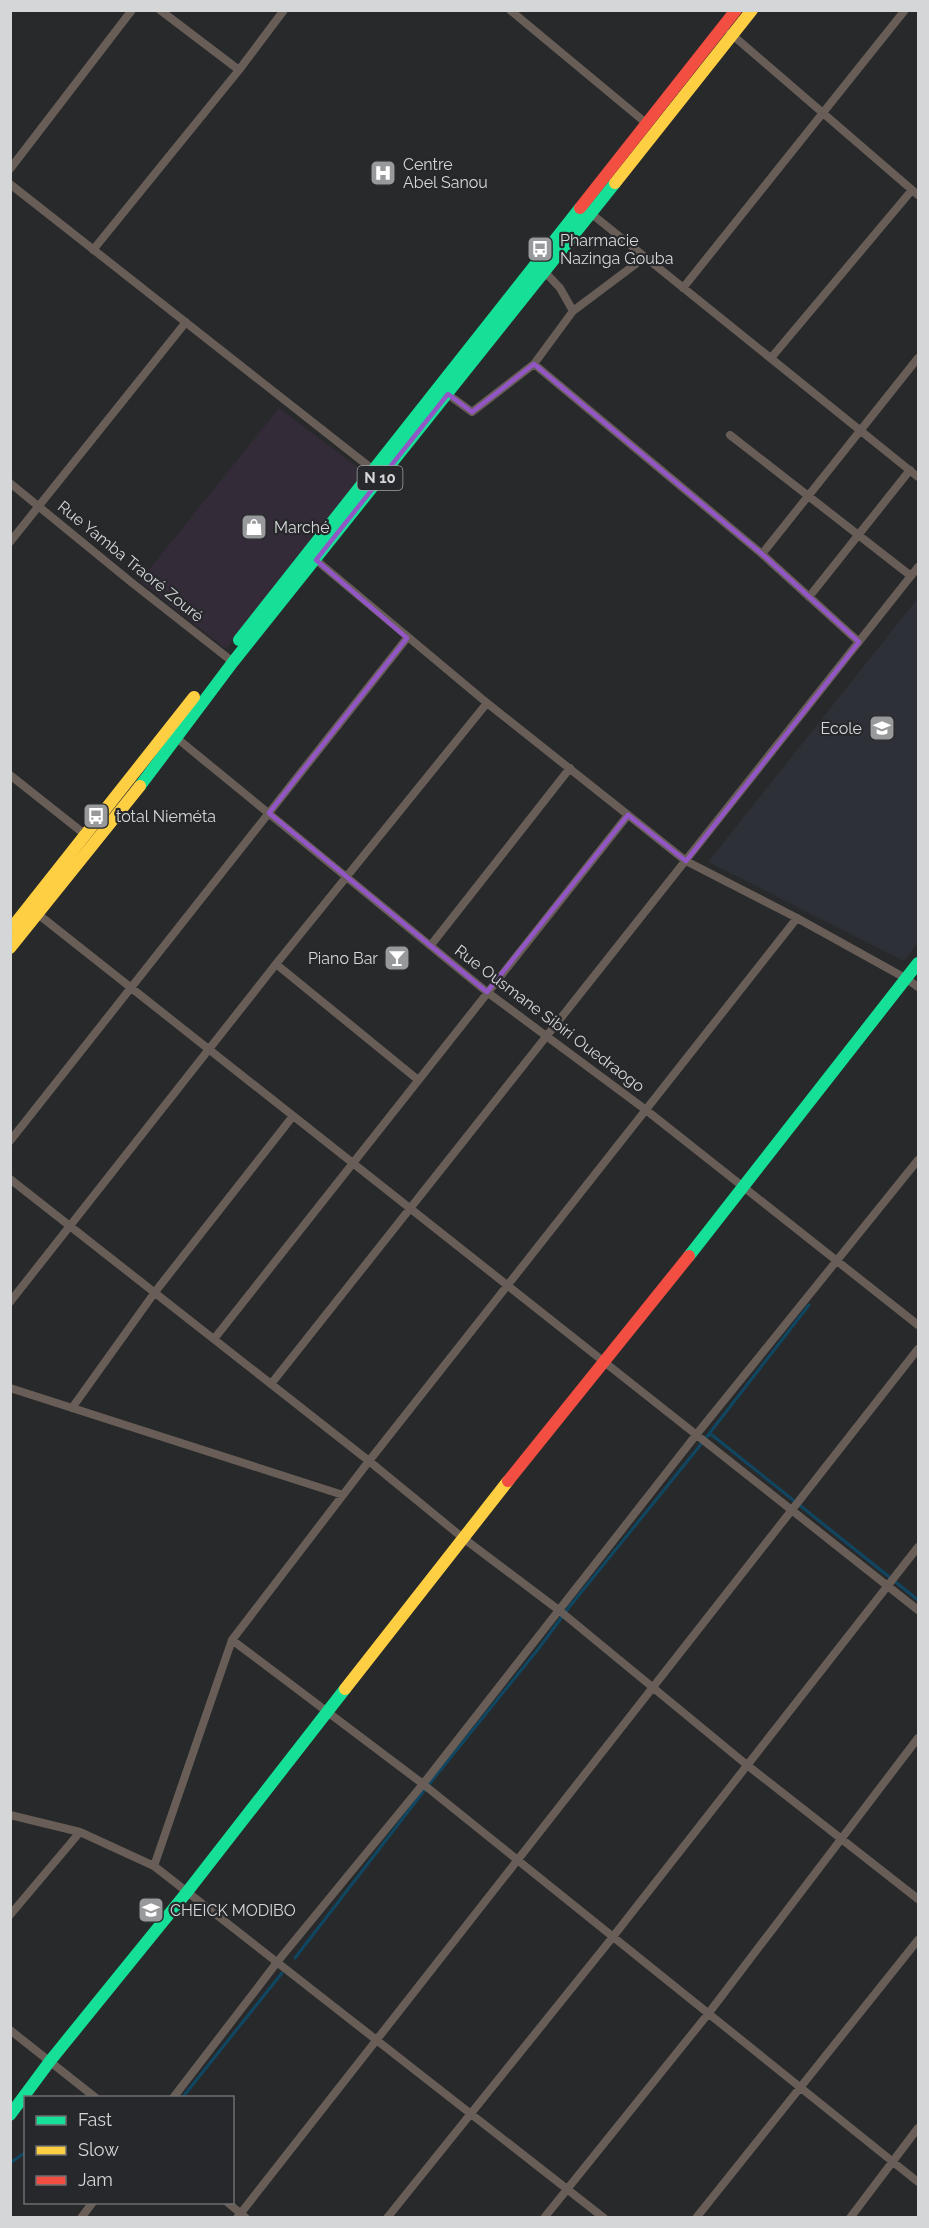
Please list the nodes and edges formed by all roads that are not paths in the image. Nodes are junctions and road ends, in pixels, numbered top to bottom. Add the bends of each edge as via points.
1 (132, 10) edge
2 (160, 10) edge
3 (284, 10) edge
4 (510, 10) edge
5 (736, 10) edge
6 (752, 10) edge
7 (905, 10) edge
8 (723, 27) junction
9 (733, 35) junction
10 (239, 70) junction
11 (822, 112) junction
12 (646, 123) junction
13 (10, 169) edge
14 (10, 184) edge
15 (915, 192) edge
16 (586, 210) junction
17 (93, 250) junction
18 (645, 257) junction
19 (536, 264) junction
20 (546, 272) junction
21 (683, 288) junction
22 (573, 311) junction
23 (186, 322) junction
24 (771, 358) junction
25 (918, 358) edge
26 (534, 364) junction
27 (443, 390) junction
28 (861, 430) junction
29 (730, 435) dead end
30 (910, 470) junction
31 (377, 473) junction
32 (918, 477) edge
33 (10, 483) edge
34 (808, 496) junction
35 (38, 505) junction
36 (859, 535) junction
37 (10, 542) edge
38 (762, 554) junction
39 (316, 561) junction
40 (918, 567) edge
41 (911, 576) junction
42 (809, 597) junction
43 (407, 638) junction
44 (859, 642) junction
45 (230, 659) junction
46 (487, 703) junction
47 (172, 733) junction
48 (570, 768) junction
49 (10, 775) edge
50 (269, 813) junction
51 (628, 815) junction
52 (90, 838) junction
53 (686, 861) junction
54 (347, 877) junction
55 (33, 910) junction
56 (797, 918) junction
57 (10, 930) edge
58 (431, 945) junction
59 (10, 948) edge
60 (918, 963) edge
61 (276, 964) junction
62 (907, 979) junction
63 (918, 987) edge
64 (130, 989) junction
65 (487, 992) junction
66 (546, 1036) junction
67 (209, 1051) junction
68 (417, 1079) junction
69 (646, 1110) junction
70 (293, 1116) junction
71 (10, 1141) edge
72 (918, 1160) edge
73 (352, 1164) junction
74 (10, 1179) edge
75 (744, 1187) junction
76 (411, 1209) junction
77 (71, 1226) junction
78 (837, 1261) junction
79 (507, 1284) junction
80 (155, 1292) junction
81 (10, 1302) edge
82 (918, 1325) edge
83 (214, 1339) junction
84 (918, 1349) edge
85 (604, 1363) junction
86 (271, 1384) junction
87 (10, 1388) edge
88 (72, 1408) junction
89 (696, 1435) junction
90 (369, 1461) junction
91 (343, 1495) junction
92 (791, 1510) junction
93 (463, 1538) junction
94 (918, 1547) edge
95 (888, 1586) junction
96 (918, 1610) edge
97 (560, 1611) junction
98 (232, 1640) junction
99 (653, 1688) junction
100 (328, 1711) junction
101 (918, 1738) edge
102 (747, 1765) junction
103 (423, 1784) junction
104 (10, 1815) edge
105 (80, 1832) junction
106 (842, 1837) junction
107 (515, 1860) junction
108 (154, 1866) junction
109 (187, 1892) junction
110 (918, 1899) edge
111 (10, 1916) edge
112 (612, 1938) junction
113 (918, 1940) edge
114 (278, 1961) junction
115 (708, 2014) junction
116 (10, 2030) edge
117 (376, 2038) junction
118 (50, 2061) junction
119 (801, 2088) junction
120 (24, 2096) edge
121 (24, 2096) edge
122 (95, 2096) edge
123 (174, 2096) edge
124 (472, 2113) junction
125 (10, 2115) edge
126 (918, 2128) edge
127 (892, 2162) junction
128 (918, 2182) edge
129 (567, 2188) junction
130 (91, 2204) edge
131 (229, 2204) edge
132 (241, 2216) edge
133 (81, 2217) edge
134 (387, 2217) edge
135 (544, 2217) edge
136 (604, 2217) edge
137 (696, 2217) edge
138 (850, 2217) edge

1 - 13 street
2 - 10 street
3 - 10 street
4 - 12 street
5 - 8 main road, N 10
6 - 9 main road, N 10
7 - 11 street
8 - 9 street
8 - 12 main road, N 10
9 - 11 street
9 - 16 main road, N 10
10 - 17 street
11 - 15 street
11 - 21 street
12 - 16 main road, N 10
14 - 17 street
15 - 24 street
16 - 18 street
16 - 19 main road, N 10
16 - 20 main road, N 10
17 - 23 street
18 - 21 street
18 - 22 street
19 - 20 street
19 - 27 main road, N 10
20 - 22 street
20 - 27 main road, N 10
21 - 24 street
22 - 26 street
23 - 31 street
23 - 35 street
24 - 28 street
25 - 28 street
26 - 27 street via 472,412
26 - 38 street
27 - 31 main road, N 10
28 - 30 street
28 - 34 street
29 - 34 street
30 - 32 street
30 - 36 street
31 - 39 main road, N 10
31 - 45 main road, N 10
33 - 35 street, Rue Yamba Traoré Zouré
34 - 36 street
34 - 38 street
35 - 37 street
35 - 45 street, Rue Yamba Traoré Zouré
36 - 41 street
36 - 42 street
38 - 42 street
39 - 43 street
39 - 45 main road, N 10
40 - 41 street
41 - 44 street
42 - 44 street
43 - 46 street
43 - 50 street
44 - 53 street
45 - 47 main road, N 10
46 - 48 street
46 - 54 street
47 - 50 street, Rue Ousmane Sibiri Ouedraogo
47 - 52 main road, N 10
48 - 51 street
48 - 58 street
49 - 52 street
50 - 54 street, Rue Ousmane Sibiri Ouedraogo
50 - 64 street
51 - 53 street
51 - 65 street
52 - 55 main road, N 10
53 - 56 street
53 - 66 street
54 - 58 street, Rue Ousmane Sibiri Ouedraogo
54 - 61 street
55 - 57 main road, N 10
55 - 59 main road, N 10
55 - 64 street
56 - 62 street
56 - 69 street
58 - 65 street, Rue Ousmane Sibiri Ouedraogo
60 - 62 main road
61 - 67 street
61 - 68 street
62 - 63 street
62 - 75 main road
64 - 67 street
64 - 71 street
65 - 66 street, Rue Ousmane Sibiri Ouedraogo
65 - 68 street
66 - 69 street, Rue Ousmane Sibiri Ouedraogo
66 - 76 street
67 - 70 street
67 - 77 street
68 - 73 street
69 - 75 street, Rue Ousmane Sibiri Ouedraogo
69 - 79 street
70 - 73 street
70 - 80 street
72 - 78 street
73 - 76 street
73 - 83 street
74 - 77 street
75 - 78 street, Rue Ousmane Sibiri Ouedraogo
75 - 85 main road
76 - 79 street
76 - 86 street
77 - 80 street
77 - 81 street
78 - 82 street, Rue Ousmane Sibiri Ouedraogo
78 - 89 street
79 - 85 street
79 - 90 street
80 - 83 street
80 - 88 street
83 - 86 street
84 - 92 street
85 - 89 street
85 - 93 main road
86 - 90 street
87 - 88 street
88 - 91 street
89 - 92 street
89 - 97 street
90 - 91 street
90 - 93 street
91 - 98 street
92 - 95 street
92 - 99 street
93 - 97 street
93 - 100 main road
94 - 95 street
95 - 96 street
95 - 102 street
97 - 99 street
97 - 103 street
98 - 100 street
98 - 108 street
99 - 102 street
99 - 107 street
100 - 103 street
100 - 109 main road
101 - 106 street
102 - 106 street
102 - 112 street
103 - 107 street
103 - 114 street
104 - 105 street
105 - 108 street
105 - 111 street
106 - 110 street
106 - 115 street
107 - 112 street
107 - 117 street
108 - 109 street
109 - 114 street
109 - 118 main road
112 - 115 street
112 - 124 street
113 - 119 street
114 - 117 street
114 - 123 street
115 - 119 street
115 - 129 street
116 - 118 street
117 - 124 street
117 - 132 street
118 - 120 main road
118 - 122 street
119 - 127 street
119 - 137 street
121 - 125 main road
124 - 129 street
124 - 134 street
126 - 127 street
127 - 128 street
127 - 138 street
129 - 135 street
129 - 136 street
130 - 133 street
131 - 132 street

